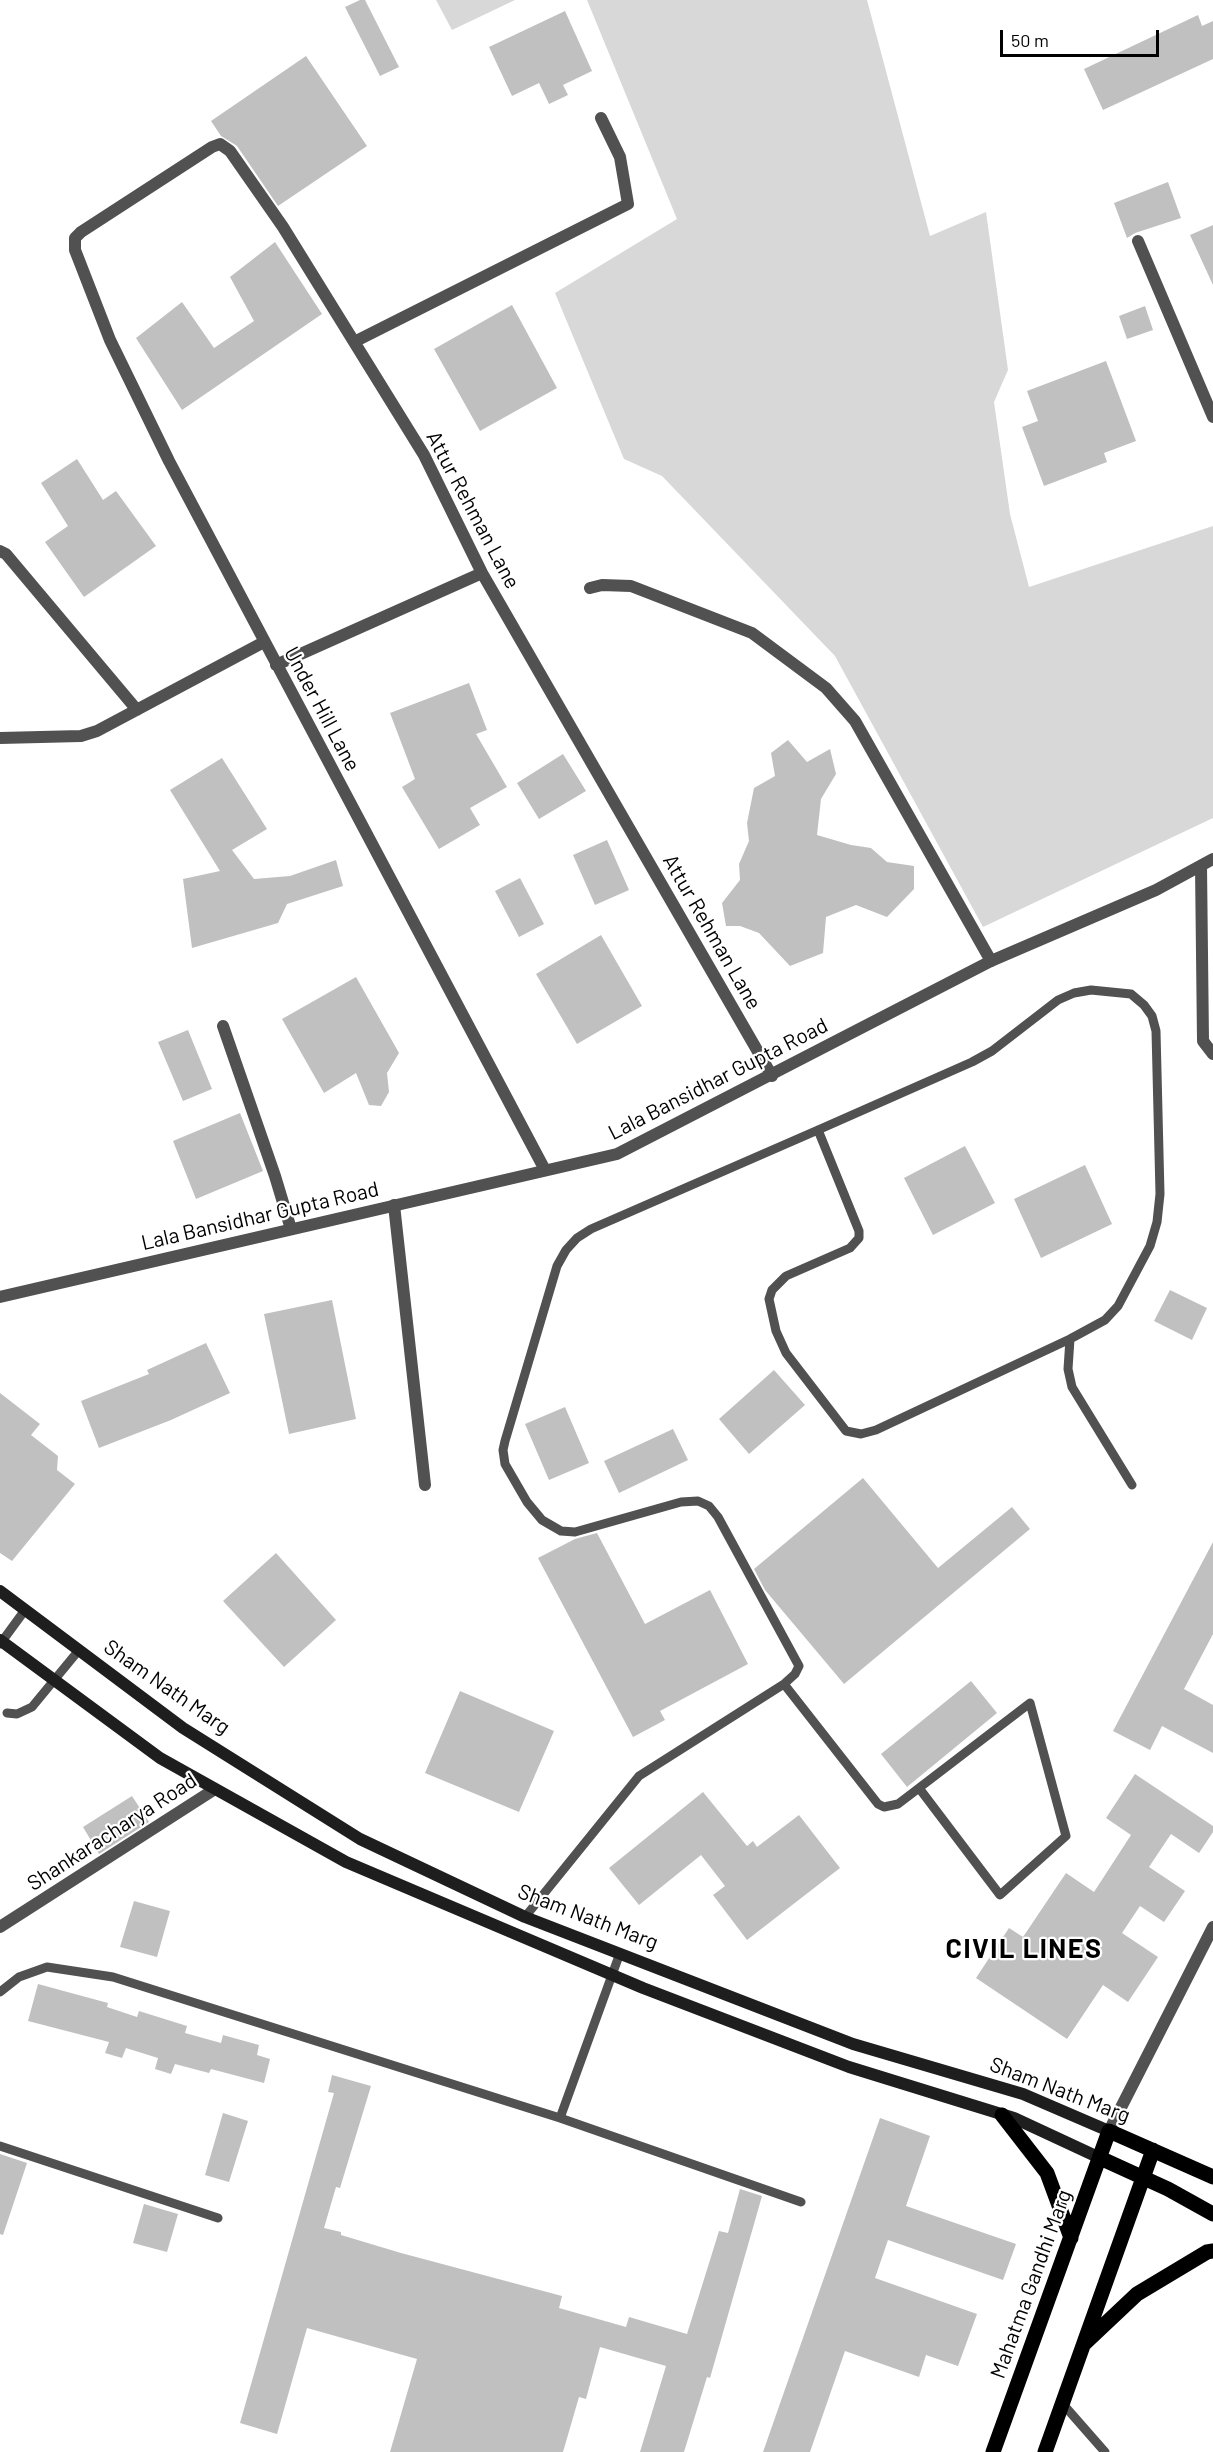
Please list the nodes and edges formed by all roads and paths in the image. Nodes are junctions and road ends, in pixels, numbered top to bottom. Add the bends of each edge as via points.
1 (601, 118) dead end
2 (1138, 241) dead end
3 (78, 260) joint
4 (354, 342) junction
5 (1213, 417) edge
6 (0, 551) edge
7 (482, 573) junction
8 (590, 588) dead end
9 (264, 642) junction
10 (276, 665) junction
11 (137, 710) junction
12 (0, 738) edge
13 (1213, 859) edge
14 (1201, 866) junction
15 (991, 961) junction
16 (223, 1026) dead end
17 (1213, 1054) edge
18 (772, 1076) junction
19 (818, 1130) junction
20 (545, 1170) junction
21 (394, 1205) junction
22 (291, 1229) junction
23 (0, 1297) edge
24 (1070, 1339) junction
25 (425, 1485) dead end
26 (1132, 1485) dead end
27 (0, 1591) edge
28 (25, 1610) junction
29 (1, 1642) edge
30 (79, 1650) junction
31 (55, 1680) junction
32 (784, 1684) junction
33 (7, 1713) dead end
34 (919, 1788) junction
35 (215, 1789) junction
36 (525, 1917) junction
37 (0, 1927) edge
38 (1213, 1927) edge
39 (620, 1953) junction
40 (611, 1975) junction
41 (0, 1992) edge
42 (1002, 2115) junction
43 (560, 2118) junction
44 (1109, 2131) junction
45 (0, 2146) edge
46 (1153, 2150) junction
47 (1100, 2158) junction
48 (1213, 2177) edge
49 (1143, 2178) junction
50 (801, 2202) dead end
51 (1213, 2214) edge
52 (218, 2218) dead end
53 (1071, 2238) junction
54 (1213, 2251) edge
55 (1083, 2345) junction
56 (1062, 2403) junction
57 (993, 2452) edge
58 (1045, 2452) edge
59 (1105, 2452) edge

1 - 4 street via 620,157 628,204
2 - 5 street
3 - 4 street, Attur Rehman Lane via 73,244 81,232 220,144 230,152 283,227
3 - 9 street, Under Hill Lane via 110,340
4 - 7 street, Attur Rehman Lane via 424,455
6 - 11 street
7 - 10 street
7 - 18 street, Attur Rehman Lane
8 - 15 street via 631,586 752,633 826,688 855,721
9 - 10 street, Under Hill Lane
9 - 11 street
10 - 20 street, Under Hill Lane
11 - 12 street via 81,736
13 - 14 street, Lala Bansidhar Gupta Road
14 - 15 street, Lala Bansidhar Gupta Road via 1156,890
14 - 17 street via 1203,1041
15 - 18 street, Lala Bansidhar Gupta Road
16 - 22 street
18 - 20 street, Lala Bansidhar Gupta Road via 617,1154
19 - 24 lane via 859,1238 850,1248 786,1276 769,1299 786,1353 846,1431 861,1434 876,1430
19 - 24 lane via 992,1051 1058,1000 1074,993 1091,990 1131,994 1152,1016 1156,1031 1160,1194 1157,1222 1150,1246 1118,1306 1105,1320
19 - 32 lane via 577,1238 556,1266 502,1450 505,1464 527,1502 542,1520 561,1531 575,1532 681,1502 699,1501 709,1506 796,1658 799,1666
20 - 21 street, Lala Bansidhar Gupta Road
21 - 22 street, Lala Bansidhar Gupta Road
21 - 25 street
22 - 23 street, Lala Bansidhar Gupta Road
24 - 26 lane via 1068,1369 1072,1387
27 - 28 main road, Sham Nath Marg
28 - 29 lane
28 - 30 main road, Sham Nath Marg
29 - 31 main road, Sham Nath Marg
30 - 31 lane
30 - 36 main road, Sham Nath Marg via 183,1728 360,1839
31 - 33 lane via 32,1707 17,1714
31 - 35 main road, Sham Nath Marg via 160,1758
32 - 34 lane via 878,1804 891,1808
32 - 36 lane via 639,1776
34 - 34 lane via 1030,1703 1066,1836 1000,1894
35 - 37 street, Shankaracharya Road
35 - 40 main road, Sham Nath Marg via 346,1862
36 - 39 main road, Sham Nath Marg
38 - 44 street
39 - 40 lane
39 - 44 main road, Sham Nath Marg via 853,2044 1023,2094
40 - 42 main road, Sham Nath Marg via 849,2067
40 - 43 lane
41 - 43 lane via 19,1977 47,1967 113,1977
42 - 47 main road, Sham Nath Marg
42 - 53 main road via 1047,2173
43 - 50 lane
44 - 46 main road, Sham Nath Marg
44 - 47 main road, Mahatma Gandhi Marg
45 - 52 lane
46 - 48 main road, Sham Nath Marg
46 - 49 main road
47 - 49 main road, Sham Nath Marg
47 - 53 main road, Mahatma Gandhi Marg
49 - 51 main road, Sham Nath Marg
49 - 55 main road
53 - 57 main road, Mahatma Gandhi Marg
54 - 55 main road via 1137,2294
55 - 56 main road
56 - 58 main road
56 - 59 lane

